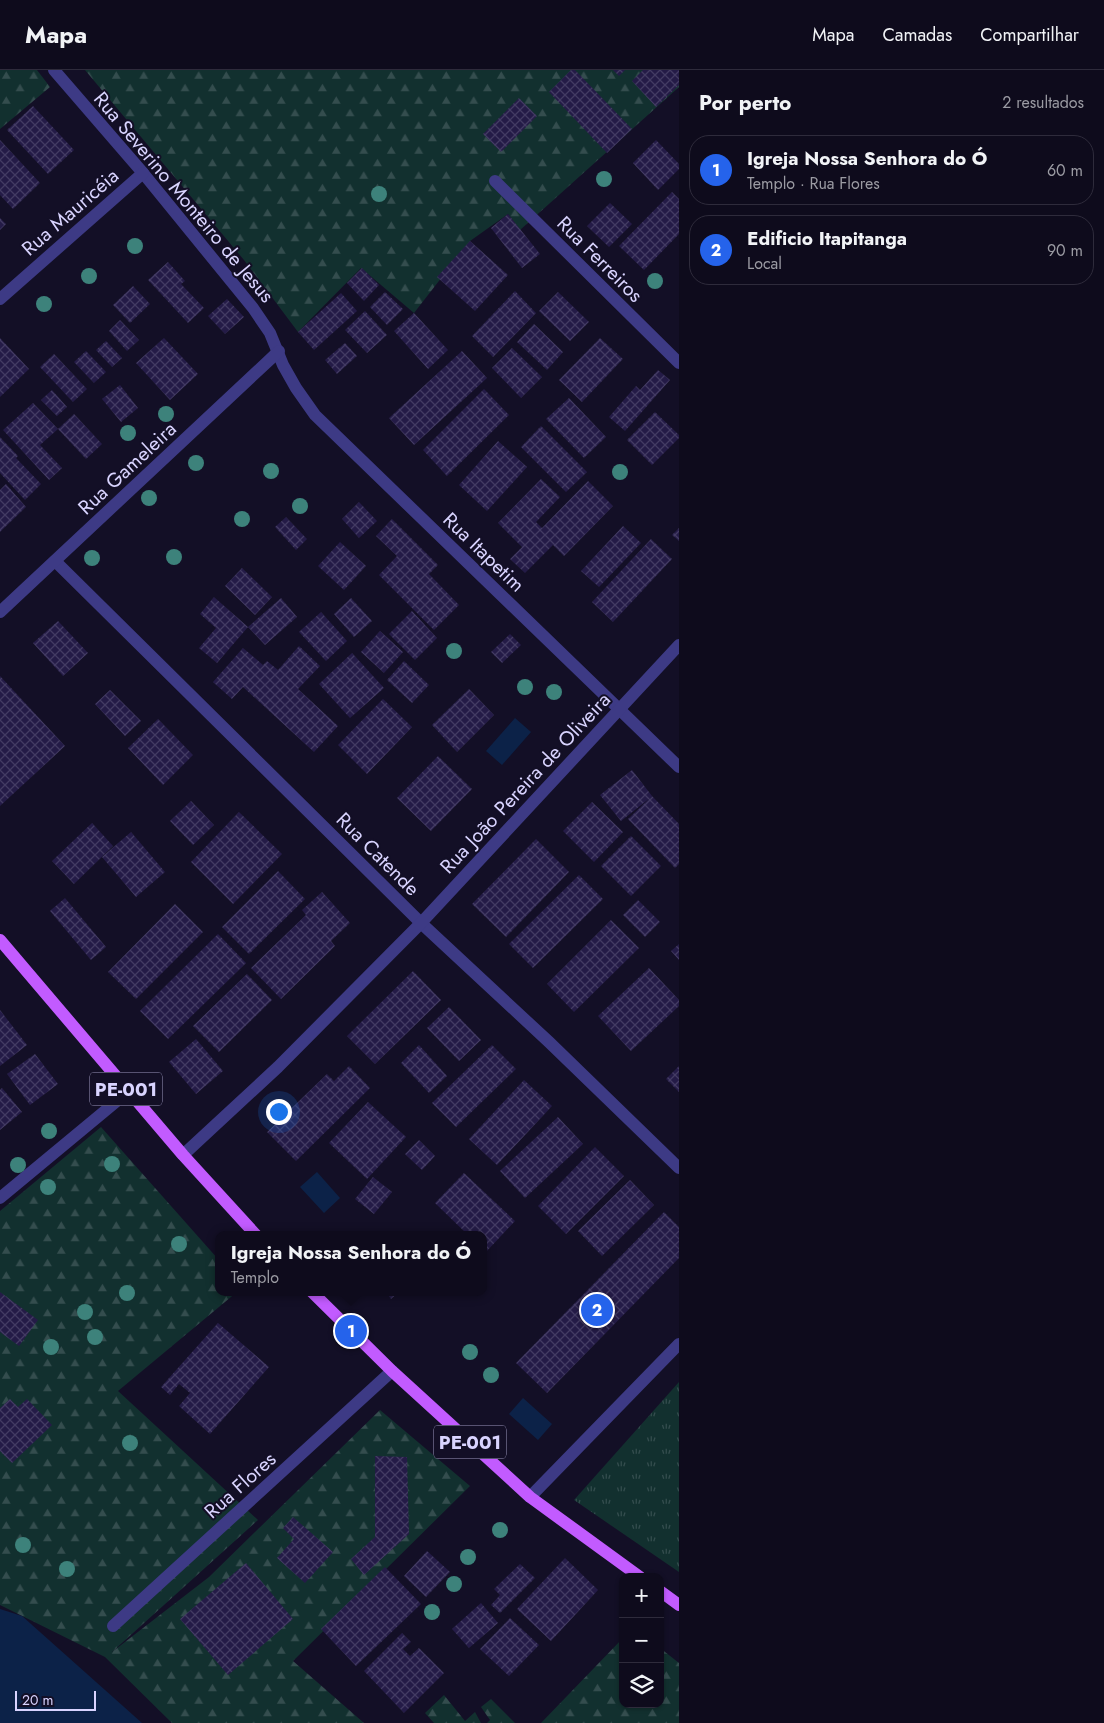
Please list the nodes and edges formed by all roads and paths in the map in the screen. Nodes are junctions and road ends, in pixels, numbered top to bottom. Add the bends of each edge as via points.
1 (54, 70) edge
2 (142, 174) junction
3 (495, 181) dead end
4 (0, 300) edge
5 (279, 351) junction
6 (679, 364) edge
7 (55, 560) junction
8 (0, 612) edge
9 (679, 645) edge
10 (620, 709) junction
11 (679, 767) edge
12 (421, 923) junction
13 (0, 940) edge
14 (129, 1091) junction
15 (183, 1155) junction
16 (679, 1168) edge
17 (0, 1198) edge
18 (252, 1231) edge
19 (316, 1296) edge
20 (679, 1344) edge
21 (392, 1371) junction
22 (530, 1497) junction
23 (634, 1573) edge
24 (664, 1594) edge
25 (679, 1605) edge
26 (113, 1626) dead end

1 - 2 street, Rua Severino Monteiro de Jesus
2 - 4 street, Rua Mauricéia
2 - 5 street, Rua Severino Monteiro de Jesus via 253,308
3 - 6 street, Rua Ferreiros
5 - 7 street, Rua Gameleira
5 - 10 street, Rua Itapetim via 292,380 315,414
7 - 8 street, Rua Gameleira
7 - 12 street, Rua Catende
9 - 10 street, Rua João Pereira de Oliveira
10 - 11 street, Rua Itapetim
10 - 12 street, Rua João Pereira de Oliveira
12 - 15 street, Rua João Pereira de Oliveira via 278,1067
12 - 16 street, Rua Catende
13 - 14 main road, PE-001
14 - 15 main road, PE-001
14 - 17 street
15 - 18 main road, PE-001
19 - 21 main road, PE-001
20 - 22 street
21 - 22 main road, PE-001
21 - 26 street, Rua Flores
22 - 23 main road, PE-001
24 - 25 main road

